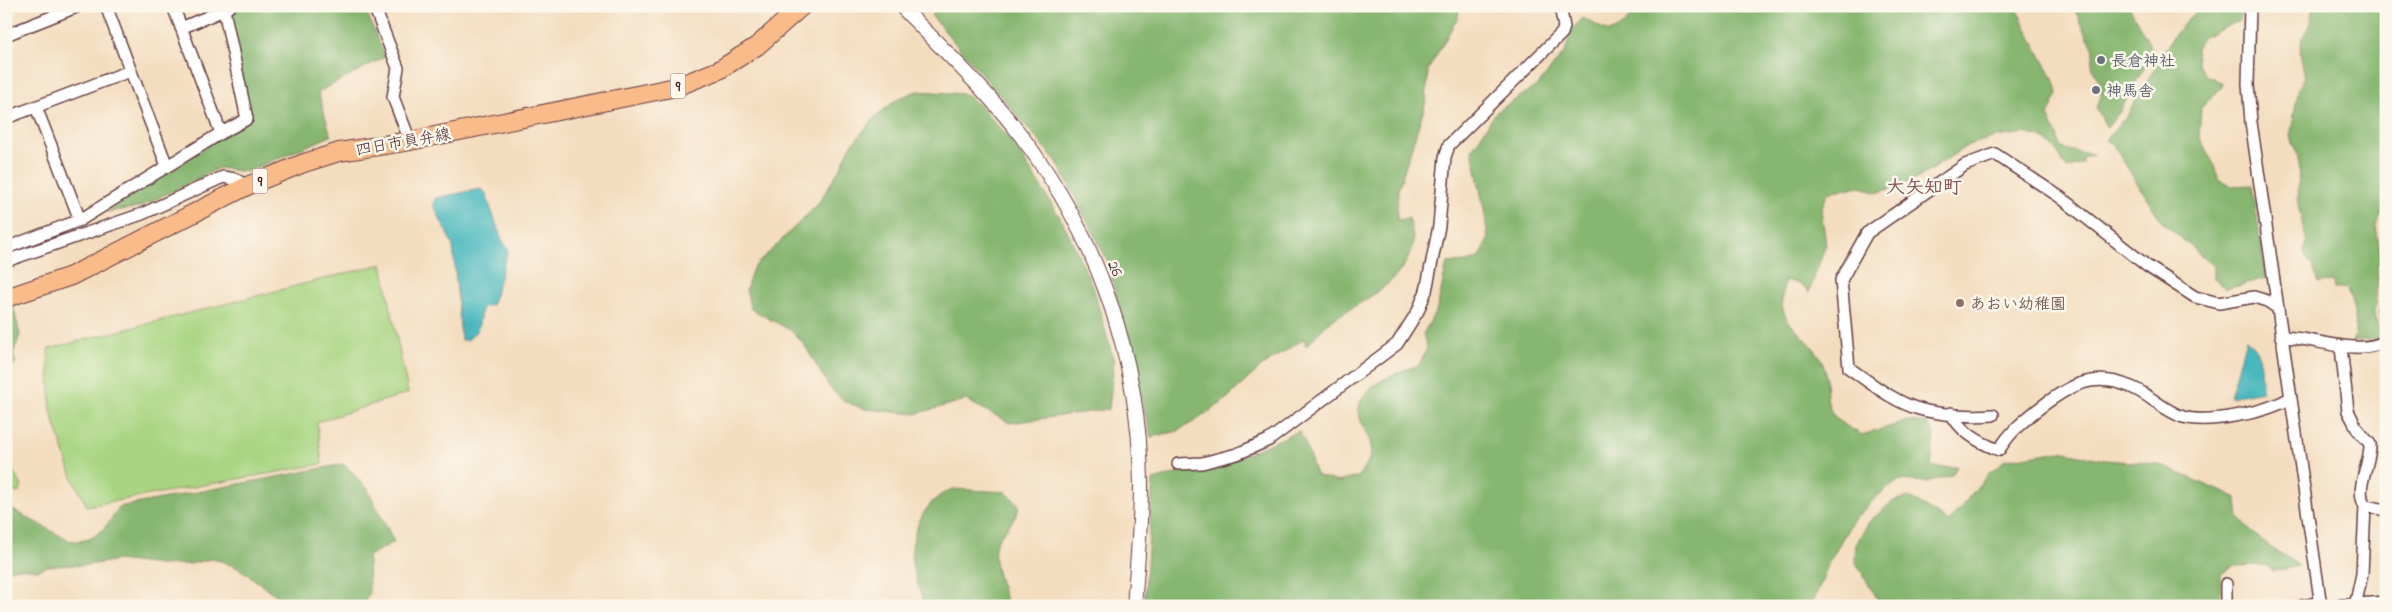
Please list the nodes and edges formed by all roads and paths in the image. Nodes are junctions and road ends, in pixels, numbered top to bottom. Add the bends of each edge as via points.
1 (79, 6) edge
2 (106, 6) edge
3 (173, 6) edge
4 (374, 6) edge
5 (802, 6) edge
6 (901, 6) edge
7 (1560, 6) edge
8 (2250, 6) edge
9 (227, 8) edge
10 (181, 28) junction
11 (6, 35) edge
12 (130, 70) junction
13 (36, 107) junction
14 (6, 118) edge
15 (221, 133) junction
16 (410, 141) junction
17 (167, 166) junction
18 (247, 186) junction
19 (80, 220) junction
20 (6, 248) edge
21 (6, 261) edge
22 (6, 298) edge
23 (2276, 307) junction
24 (2281, 337) junction
25 (2386, 341) edge
26 (2341, 347) junction
27 (2290, 398) junction
28 (1951, 413) junction
29 (1993, 415) dead end
30 (1178, 464) dead end
31 (2365, 506) junction
32 (2386, 510) edge
33 (2226, 584) dead end
34 (2356, 602) junction
35 (2379, 603) edge
36 (2323, 605) edge
37 (1134, 606) edge
38 (2226, 606) edge
39 (2302, 606) edge

1 - 11 street
2 - 12 street
3 - 10 street
4 - 16 street via 398,68 393,97
5 - 16 main road, 四日市員弁線 / 9 via 757,46 719,70 676,87
6 - 37 street, 26 via 986,93 1019,133 1057,187 1102,278 1129,366 1139,434 1141,494
7 - 30 street via 1562,33 1449,145 1439,226 1426,291 1418,311 1397,344 1269,440 1237,454 1202,463
8 - 23 street via 2248,84 2251,122
9 - 10 street
9 - 15 street via 248,119
10 - 15 street
12 - 13 street
12 - 17 street
13 - 14 street
13 - 19 street
15 - 17 street
16 - 18 main road, 四日市員弁線 / 9 via 339,152
17 - 19 street
18 - 21 street via 223,177 142,214
18 - 22 main road, 四日市員弁線 / 9 via 71,276
19 - 20 street
23 - 24 street
23 - 28 street via 2254,297 2219,304 2195,298 2147,266 2060,197 1995,154 1965,165 1867,233 1841,280 1849,368 1893,398 1919,409
24 - 26 street
24 - 27 street
25 - 26 street via 2376,346
26 - 31 street via 2348,411 2370,444 2364,470 2362,501
27 - 28 street via 2279,405 2197,419 2175,413 2112,380 2088,381 2062,391 2030,415 2008,436 1999,450 1979,443 1955,421
27 - 36 street
28 - 29 street
31 - 32 street
31 - 34 street via 2362,574
33 - 38 street
34 - 35 street
34 - 36 street
36 - 39 street

